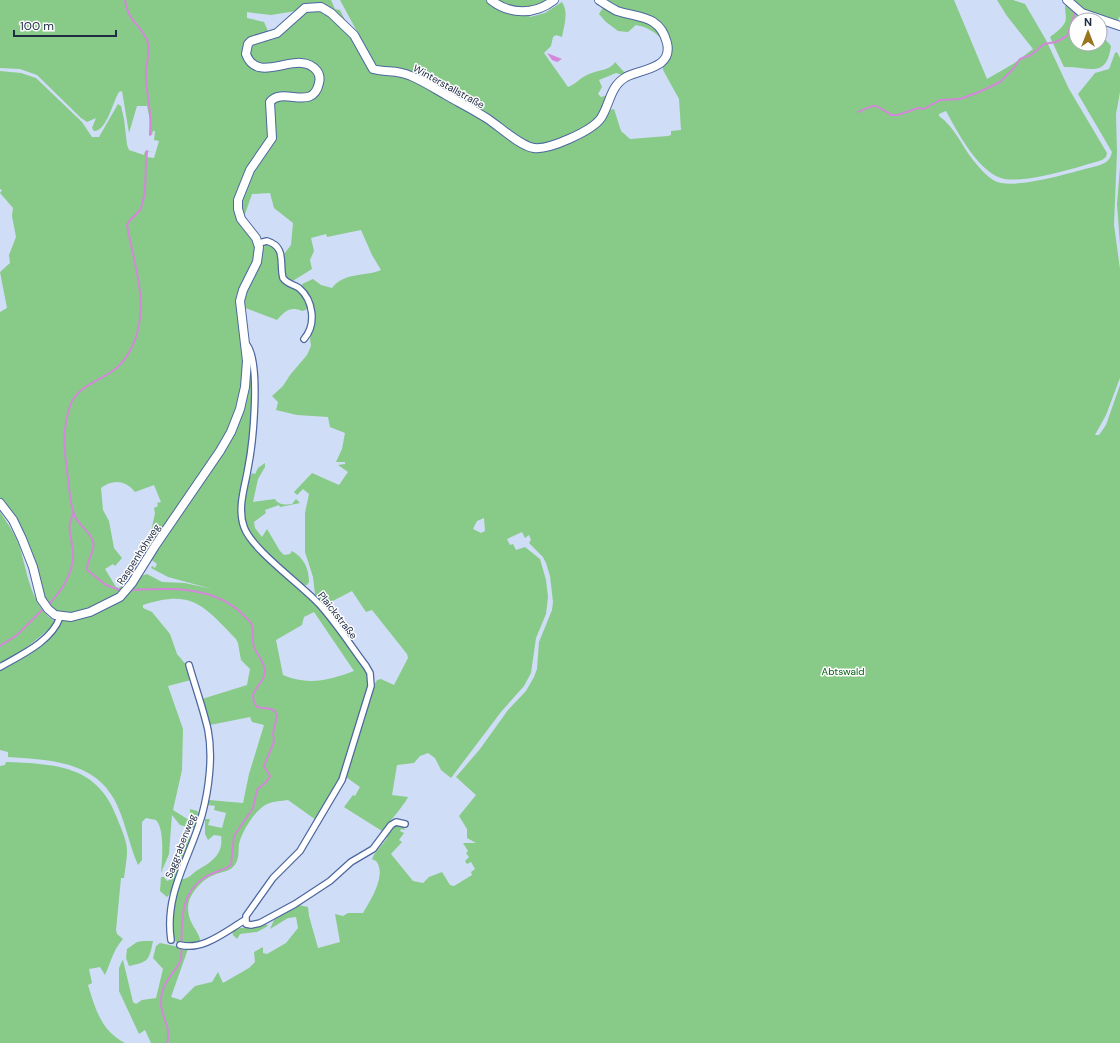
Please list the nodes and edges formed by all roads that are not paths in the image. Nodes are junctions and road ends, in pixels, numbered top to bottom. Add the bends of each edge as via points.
1 (491, 0) edge
2 (554, 0) edge
3 (599, 0) edge
4 (1067, 0) edge
5 (1120, 26) edge
6 (259, 243) junction
7 (304, 339) dead end
8 (250, 363) junction
9 (0, 503) edge
10 (60, 617) junction
11 (189, 665) dead end
12 (0, 667) edge
13 (405, 824) dead end
14 (244, 920) junction
15 (171, 940) dead end
16 (182, 946) dead end

1 - 2 street via 506,8 527,12 538,10
3 - 6 street, Winterstallstraße via 613,9 639,15 655,23 667,44 665,57 658,66 627,76 618,83 602,116 594,126 558,143 539,148 525,145 486,118 411,75 396,70 373,69 354,35 331,13 320,7 306,8 277,33 251,41 246,54 258,67 274,68 302,63 314,68 320,77 318,88 310,96 279,97 270,102 272,138 250,170 238,200 241,219
4 - 5 street via 1082,13
6 - 7 street via 267,241 278,248 282,258 283,278 298,287 308,301 312,324
6 - 8 street, Raspenhöhweg via 257,262 240,300
8 - 10 street, Raspenhöhweg via 243,398 226,440 123,595 90,612
8 - 14 street, Plaickstraße via 255,388 250,459 241,504 244,528 255,545 326,613 366,666 371,681 342,780 300,851 273,878
9 - 10 street via 13,520 22,539 45,606
10 - 12 street via 56,627 44,638
11 - 15 street, Saggrabenweg via 208,731 209,758 202,816 170,903
13 - 14 street via 396,822 391,825 373,849 295,904 256,925 247,925
14 - 16 street via 205,943

